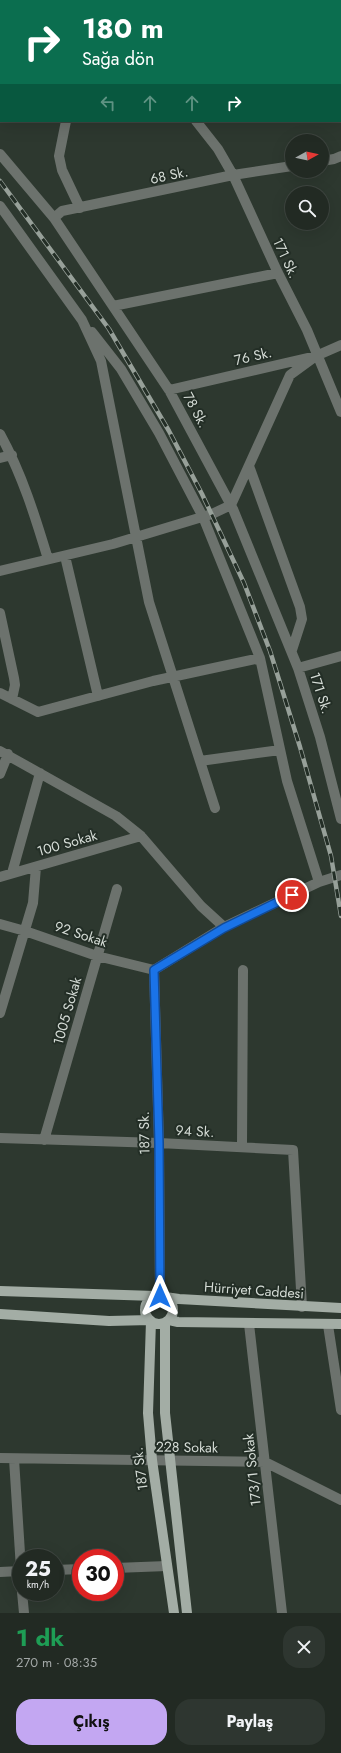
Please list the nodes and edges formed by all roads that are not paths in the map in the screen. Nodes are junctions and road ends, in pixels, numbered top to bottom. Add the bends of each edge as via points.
1 (66, 122) edge
2 (197, 122) edge
3 (0, 154) edge
4 (341, 156) edge
5 (329, 160) edge
6 (285, 167) edge
7 (233, 176) junction
8 (80, 208) junction
9 (2, 213) edge
10 (54, 218) junction
11 (278, 273) junction
12 (113, 306) junction
13 (82, 320) junction
14 (341, 345) edge
15 (316, 356) junction
16 (170, 390) junction
17 (341, 412) edge
18 (0, 434) edge
19 (12, 455) junction
20 (0, 458) edge
21 (249, 466) junction
22 (231, 505) junction
23 (203, 517) junction
24 (136, 537) junction
25 (65, 556) junction
26 (48, 559) junction
27 (0, 571) edge
28 (0, 613) edge
29 (292, 650) junction
30 (341, 656) edge
31 (260, 658) junction
32 (298, 668) junction
33 (173, 677) junction
34 (0, 694) edge
35 (98, 696) junction
36 (12, 699) junction
37 (280, 750) junction
38 (4, 752) edge
39 (200, 761) junction
40 (40, 773) junction
41 (0, 774) edge
42 (215, 808) dead end
43 (341, 819) edge
44 (141, 836) junction
45 (36, 867) junction
46 (12, 873) junction
47 (341, 875) edge
48 (0, 877) edge
49 (319, 882) junction
50 (117, 889) dead end
51 (0, 924) edge
52 (224, 928) junction
53 (25, 930) junction
54 (97, 956) junction
55 (154, 970) junction
56 (243, 970) dead end
57 (0, 1013) edge
58 (0, 1138) edge
59 (44, 1140) junction
60 (159, 1143) junction
61 (242, 1147) junction
62 (0, 1291) edge
63 (160, 1296) junction
64 (302, 1307) junction
65 (341, 1308) edge
66 (0, 1314) edge
67 (150, 1320) junction
68 (167, 1321) junction
69 (249, 1324) junction
70 (341, 1324) edge
71 (328, 1325) junction
72 (341, 1410) edge
73 (0, 1458) edge
74 (14, 1459) junction
75 (152, 1460) junction
76 (169, 1460) junction
77 (265, 1462) junction
78 (341, 1500) edge
79 (20, 1549) edge
80 (167, 1566) junction
81 (124, 1568) edge
82 (12, 1571) edge
83 (0, 1572) edge
84 (23, 1601) edge
85 (24, 1613) edge
86 (174, 1613) edge
87 (187, 1613) edge
88 (282, 1613) edge

1 - 8 street via 60,156 62,170
2 - 7 street, 171 Sk. via 218,149
3 - 10 street, 78 Sk.
4 - 5 street
6 - 7 street, 68 Sk.
7 - 8 street, 68 Sk.
7 - 11 street, 171 Sk.
8 - 10 street, 68 Sk. via 62,211
9 - 13 street
10 - 12 street, 78 Sk.
11 - 12 street
11 - 15 street, 171 Sk. via 307,330
12 - 16 street, 78 Sk.
13 - 23 street via 121,369 159,433
13 - 24 street via 101,361
14 - 15 street, 76 Sk.
15 - 16 street, 76 Sk.
15 - 17 street, 171 Sk.
15 - 21 street via 290,375
16 - 22 street, 78 Sk.
18 - 19 street
19 - 20 street
19 - 26 street via 31,503
21 - 22 street
21 - 29 street via 300,607 302,619
22 - 23 street
22 - 29 street, 78 Sk.
23 - 24 street
23 - 31 street
24 - 25 street
24 - 33 street via 149,602
25 - 26 street
25 - 35 street
26 - 27 street
28 - 36 street via 14,678
29 - 32 street, 78 Sk.
30 - 32 street
31 - 33 street
31 - 37 street
32 - 43 street, 171 Sk. via 320,737
33 - 35 street
33 - 39 street
34 - 36 street
35 - 36 street via 38,712
37 - 39 street
37 - 49 street via 287,782
38 - 40 street
38 - 41 street
39 - 42 street
40 - 44 street via 116,816
40 - 46 street
44 - 45 street, 100 Sokak
44 - 52 street via 201,906
45 - 46 street, 100 Sokak
45 - 53 street via 33,903
46 - 48 street, 100 Sokak
47 - 49 street
49 - 52 street
50 - 54 street, 1005 Sokak
51 - 53 street, 92 Sokak
52 - 55 street
53 - 54 street, 92 Sokak
53 - 57 street
54 - 55 street, 92 Sokak
54 - 59 street, 1005 Sokak
55 - 60 street, 187 Sk.
56 - 61 street
58 - 59 street, 94 Sk.
59 - 60 street, 94 Sk.
60 - 61 street, 94 Sk.
60 - 63 street, 187 Sk.
61 - 64 street, 94 Sk. via 293,1150
62 - 63 main road, Hürriyet Caddesi
63 - 64 main road, Hürriyet Caddesi
63 - 67 main road via 148,1302 146,1307
63 - 68 main road via 169,1299 173,1307 172,1316
64 - 65 main road, Hürriyet Caddesi
66 - 67 main road via 109,1321
67 - 68 main road via 160,1324
67 - 75 main road, 187 Sk. via 148,1413
68 - 69 main road
68 - 76 main road via 165,1413
69 - 71 main road
69 - 77 street, 173/1 Sokak
70 - 71 main road
71 - 72 street
73 - 74 street, 228 Sokak
74 - 75 street, 228 Sokak
74 - 79 street
75 - 76 street, 228 Sokak
75 - 80 main road, 187 Sk.
76 - 77 street, 228 Sokak
76 - 87 main road
77 - 78 street, 228 Sokak
77 - 88 street, 173/1 Sokak
80 - 81 street
80 - 86 main road, 187 Sk.
82 - 83 street
84 - 85 street

